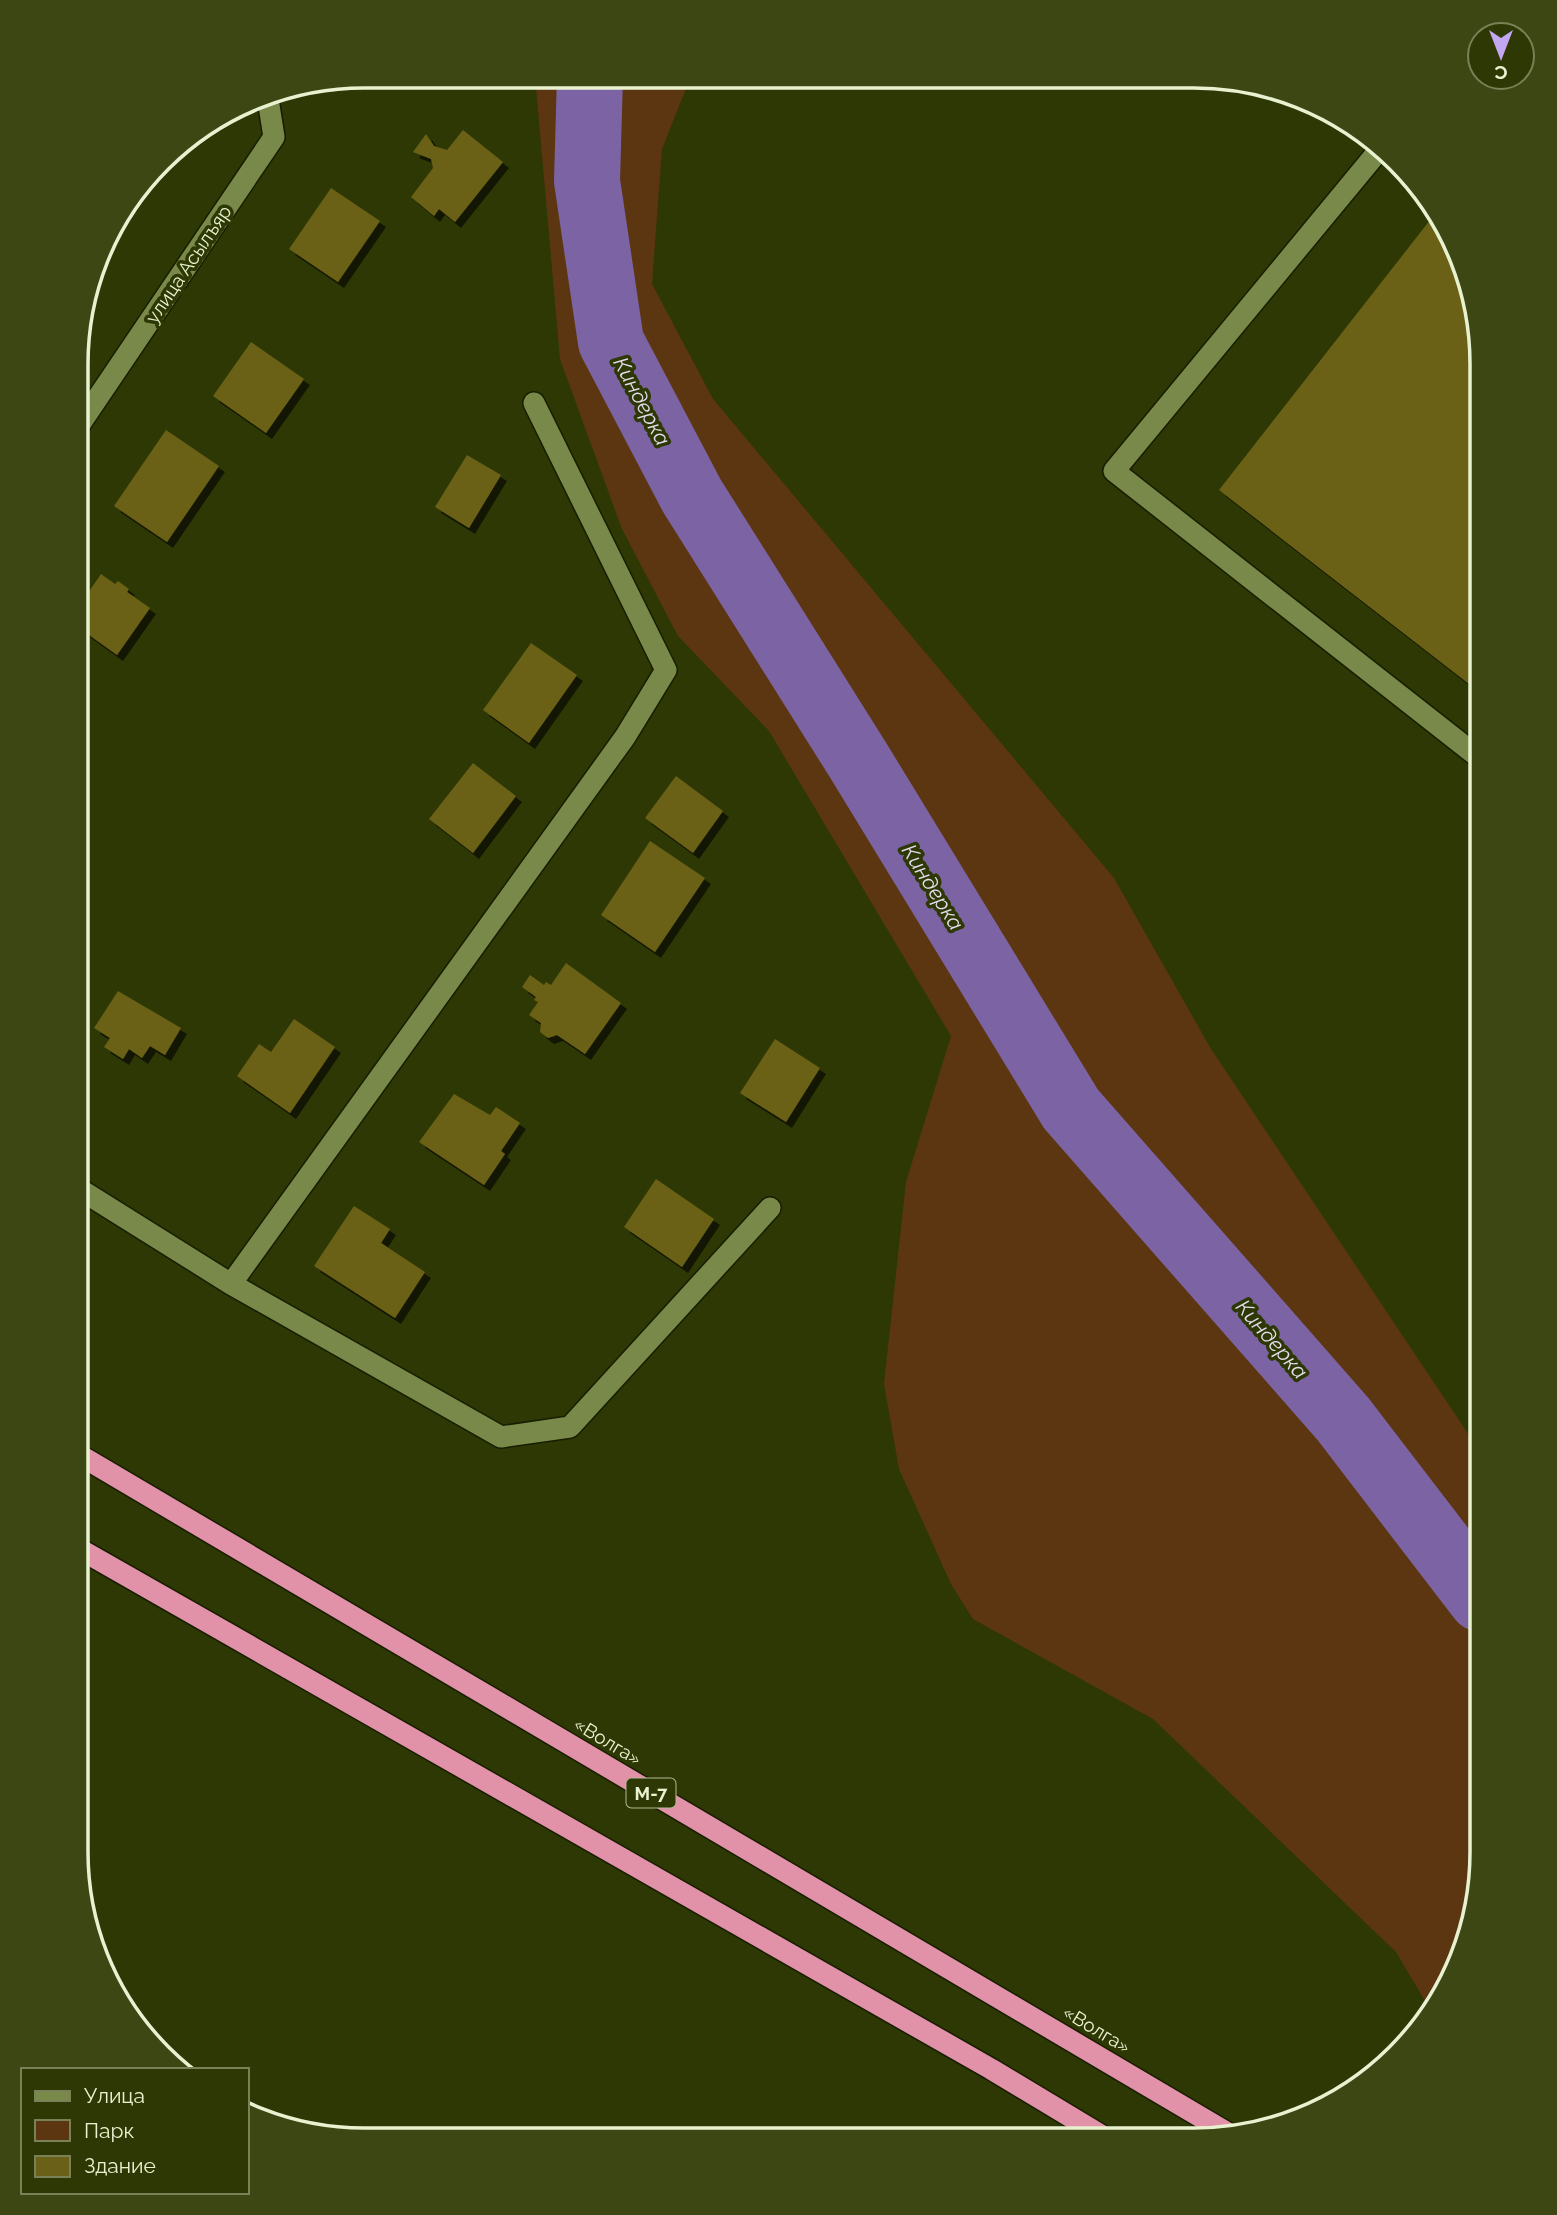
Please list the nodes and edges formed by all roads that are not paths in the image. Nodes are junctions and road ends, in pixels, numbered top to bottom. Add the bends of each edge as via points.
1 (269, 105) edge
2 (1375, 156) edge
3 (534, 403) dead end
4 (88, 412) edge
5 (1470, 751) edge
6 (88, 1195) edge
7 (770, 1208) dead end
8 (231, 1284) junction
9 (88, 1460) edge
10 (88, 1554) edge
11 (1216, 2126) edge
12 (1089, 2128) edge

1 - 4 street, улица Асылъяр via 274,137
2 - 5 street via 1114,471
3 - 8 street via 666,670 625,737
6 - 8 street
7 - 8 street via 570,1427 501,1437
9 - 11 highway, «Волга» / М-7
10 - 12 highway

